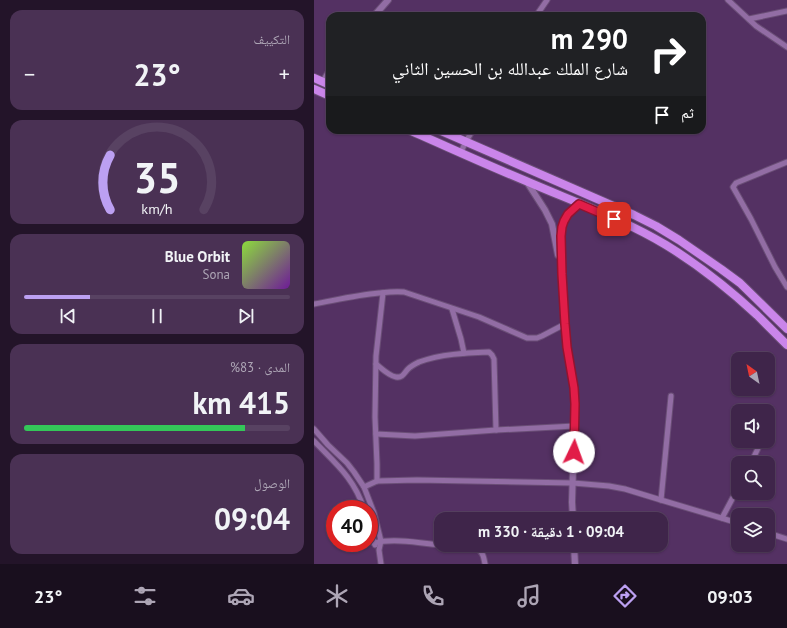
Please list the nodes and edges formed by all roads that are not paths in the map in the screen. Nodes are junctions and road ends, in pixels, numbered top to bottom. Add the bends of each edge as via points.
1 (388, 0) edge
2 (546, 0) edge
3 (728, 0) edge
4 (787, 11) edge
5 (378, 12) edge
6 (538, 12) edge
7 (749, 20) junction
8 (787, 47) edge
9 (314, 78) edge
10 (326, 83) edge
11 (314, 89) edge
12 (326, 94) edge
13 (418, 134) edge
14 (449, 134) edge
15 (470, 134) edge
16 (466, 141) junction
17 (461, 152) junction
18 (787, 162) edge
19 (527, 182) junction
20 (579, 204) junction
21 (562, 274) junction
22 (787, 287) edge
23 (383, 293) junction
24 (314, 304) edge
25 (452, 308) junction
26 (565, 324) junction
27 (787, 328) edge
28 (787, 345) edge
29 (464, 353) junction
30 (376, 364) junction
31 (671, 396) dead end
32 (575, 426) junction
33 (314, 429) edge
34 (496, 430) junction
35 (376, 434) junction
36 (314, 441) edge
37 (377, 481) junction
38 (573, 483) junction
39 (364, 487) junction
40 (361, 500) edge
41 (660, 500) junction
42 (732, 500) edge
43 (573, 512) edge
44 (722, 518) junction
45 (731, 521) edge
46 (775, 535) edge
47 (787, 539) edge
48 (381, 541) junction
49 (378, 542) edge
50 (434, 544) edge
51 (379, 550) joint
52 (481, 552) edge
53 (574, 552) edge
54 (381, 564) edge
55 (485, 564) edge
56 (575, 564) edge

1 - 5 street
2 - 6 street
3 - 7 street
4 - 7 street
7 - 8 street
9 - 10 highway
11 - 12 highway
13 - 17 highway
14 - 16 highway
15 - 16 street
16 - 17 street
16 - 27 highway via 656,226 740,283
17 - 19 highway
18 - 22 street via 736,183 733,187
19 - 20 highway
19 - 21 street via 552,224
20 - 21 street via 568,214 562,227
20 - 28 highway via 647,235 683,256 757,315
21 - 26 street
23 - 24 street
23 - 25 street via 404,292
23 - 30 street
25 - 26 street via 527,338 537,338
25 - 29 street
26 - 32 street via 574,388
29 - 30 street via 419,362 408,368 403,376 398,377
29 - 34 street via 489,352 493,357
30 - 35 street
31 - 41 street
32 - 34 street
32 - 38 street
33 - 39 street via 347,463
34 - 35 street via 414,436
35 - 37 street
36 - 40 street via 347,475
37 - 38 street
37 - 39 street
38 - 41 street via 613,487
38 - 43 street
39 - 48 street
41 - 44 street
42 - 44 street
44 - 45 street
46 - 47 street
48 - 49 street
48 - 50 street
48 - 51 street
51 - 54 street
52 - 55 street
53 - 56 street

